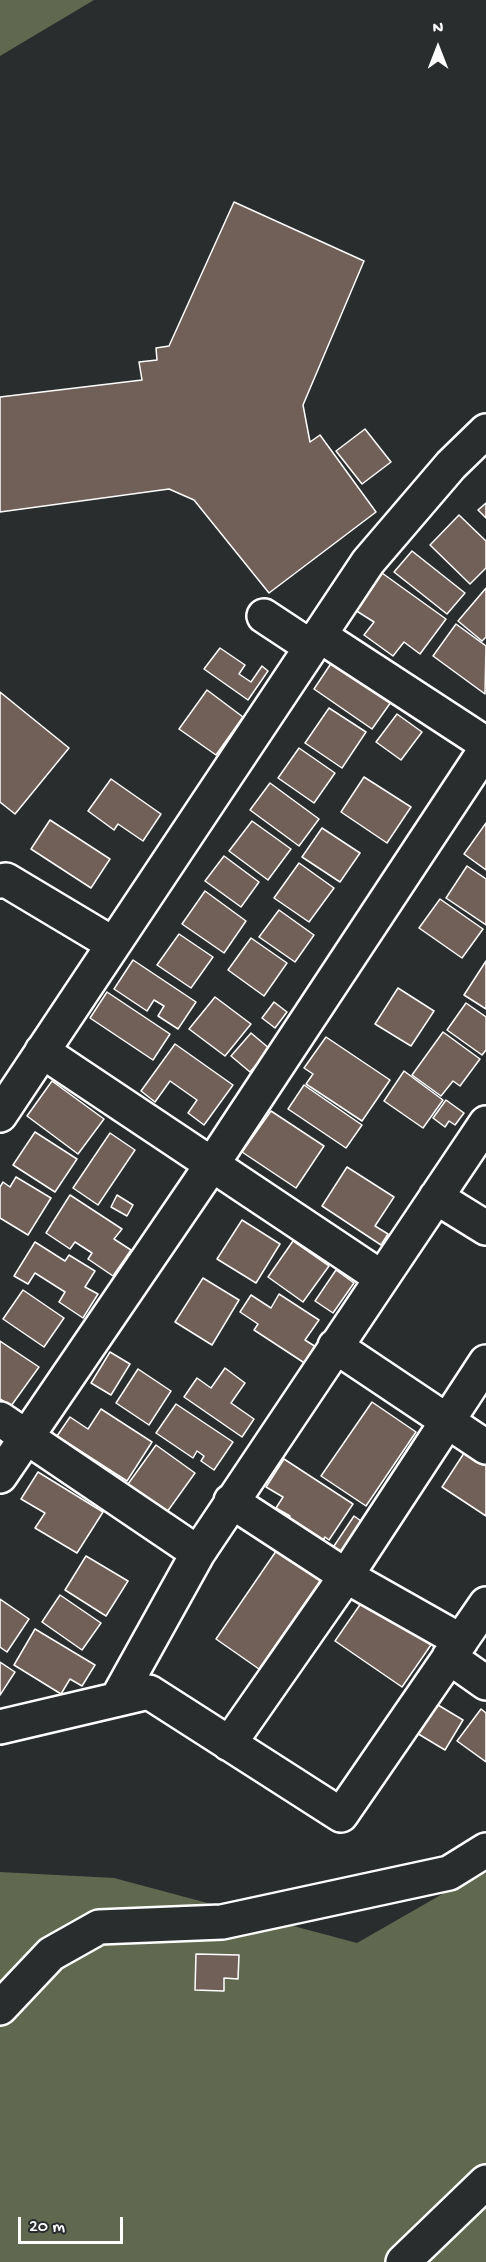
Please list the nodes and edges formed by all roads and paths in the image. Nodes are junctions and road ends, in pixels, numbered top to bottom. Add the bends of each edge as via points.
1 (486, 431) edge
2 (264, 616) dead end
3 (315, 641) junction
4 (486, 747) edge
5 (0, 881) edge
6 (113, 944) junction
7 (42, 1051) junction
8 (6, 1094) edge
9 (486, 1123) edge
10 (213, 1163) junction
11 (436, 1197) junction
12 (486, 1228) edge
13 (382, 1278) junction
14 (336, 1346) junction
15 (486, 1362) edge
16 (446, 1421) junction
17 (13, 1427) edge
18 (486, 1447) edge
19 (0, 1476) edge
20 (231, 1501) junction
21 (198, 1553) junction
22 (346, 1576) junction
23 (486, 1604) edge
24 (455, 1649) junction
25 (486, 1683) edge
26 (117, 1699) junction
27 (0, 1727) edge
28 (229, 1744) junction
29 (486, 1850) edge
30 (0, 2008) edge
31 (486, 2182) edge
32 (403, 2262) edge

1 - 3 street via 451,465 368,562
2 - 3 street
3 - 4 street
3 - 6 street
4 - 10 street
5 - 6 street via 6,880
6 - 7 street
7 - 8 street
7 - 10 street
9 - 11 street
10 - 13 street
10 - 17 street
11 - 12 street
11 - 13 street
13 - 14 street
14 - 16 street
14 - 20 street
15 - 16 street
16 - 18 street
16 - 22 street
17 - 19 street
17 - 21 street
20 - 21 street
20 - 22 street
21 - 26 street
22 - 24 street
22 - 28 street
23 - 24 street
24 - 25 street
24 - 28 street via 341,1815
26 - 27 street
26 - 28 street via 149,1692
29 - 30 street via 449,1873 222,1922 99,1927 51,1954
31 - 32 street

